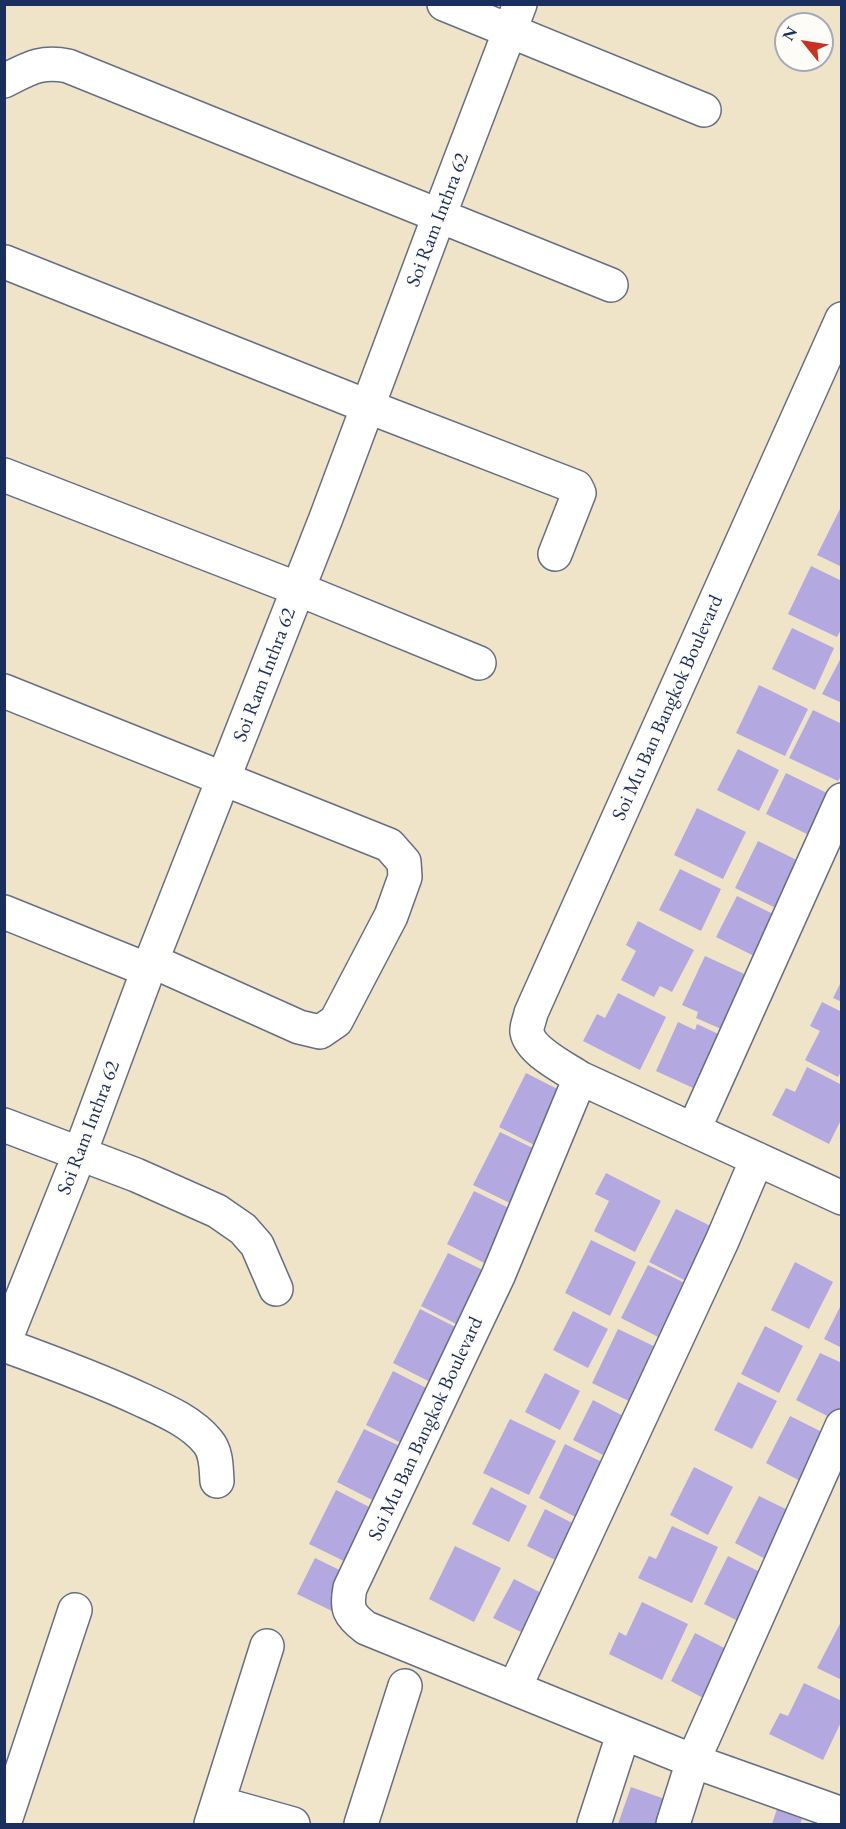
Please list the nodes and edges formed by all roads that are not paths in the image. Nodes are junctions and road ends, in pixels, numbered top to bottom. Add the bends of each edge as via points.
1 (444, 4) edge
2 (515, 18) edge
3 (4, 81) edge
4 (704, 110) dead end
5 (439, 216) junction
6 (5, 262) edge
7 (611, 285) dead end
8 (842, 319) edge
9 (369, 407) junction
10 (4, 475) edge
11 (555, 554) dead end
12 (298, 589) junction
13 (478, 663) dead end
14 (4, 692) edge
15 (225, 779) junction
16 (842, 800) edge
17 (4, 912) edge
18 (150, 965) junction
19 (580, 1078) junction
20 (4, 1125) edge
21 (694, 1130) junction
22 (80, 1153) junction
23 (757, 1159) junction
24 (842, 1198) edge
25 (276, 1288) dead end
26 (4, 1344) edge
27 (842, 1426) edge
28 (217, 1481) dead end
29 (75, 1610) dead end
30 (267, 1646) dead end
31 (405, 1686) dead end
32 (515, 1687) junction
33 (618, 1747) dead end
34 (693, 1761) junction
35 (11, 1779) edge
36 (214, 1814) edge
37 (842, 1814) edge
38 (4, 1824) edge
39 (293, 1824) edge
40 (361, 1824) edge
41 (594, 1824) edge
42 (673, 1824) edge

1 - 2 street
2 - 4 street
2 - 5 street, Soi Ram Inthra 62
3 - 5 street via 38,65 68,66
5 - 7 street
5 - 9 street, Soi Ram Inthra 62
6 - 9 street
8 - 19 street, Soi Mu Ban Bangkok Boulevard via 531,1013 527,1032 533,1044
9 - 11 street via 576,487 579,493
9 - 12 street, Soi Ram Inthra 62
10 - 12 street
12 - 13 street
12 - 15 street, Soi Ram Inthra 62
14 - 15 street
15 - 18 street, Soi Ram Inthra 62
15 - 18 street via 388,845 404,862 405,877 391,916 336,1021 320,1032 299,1027
16 - 21 street
17 - 18 street
18 - 22 street, Soi Ram Inthra 62
19 - 21 street, Soi Mu Ban Bangkok Boulevard
19 - 32 street, Soi Mu Ban Bangkok Boulevard via 498,1276 350,1588 348,1600 356,1620 366,1628
20 - 22 street
21 - 23 street, Soi Mu Ban Bangkok Boulevard
22 - 25 street via 218,1211 257,1245
22 - 26 street, Soi Ram Inthra 62
23 - 24 street, Soi Mu Ban Bangkok Boulevard
23 - 32 street
26 - 28 street via 98,1379 168,1412 208,1442 215,1455
27 - 34 street
29 - 35 street
30 - 36 street
31 - 40 street
32 - 34 street, Soi Mu Ban Bangkok Boulevard
33 - 41 street
34 - 37 street, Soi Mu Ban Bangkok Boulevard
34 - 42 street
35 - 38 street
36 - 39 street

